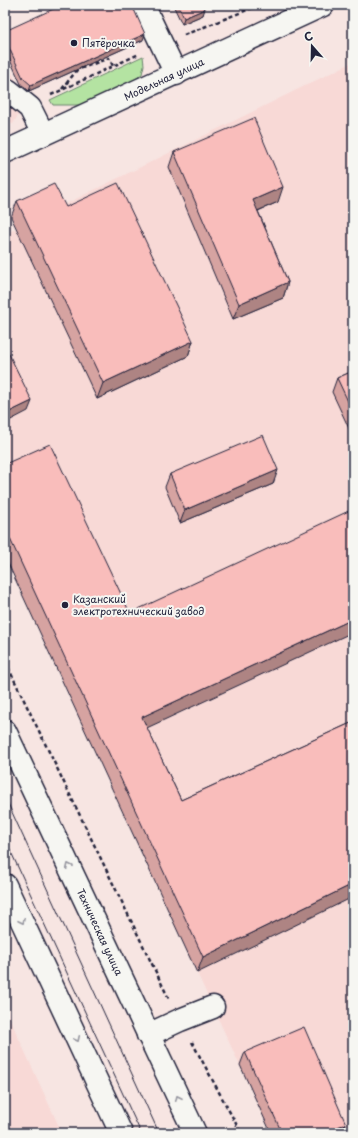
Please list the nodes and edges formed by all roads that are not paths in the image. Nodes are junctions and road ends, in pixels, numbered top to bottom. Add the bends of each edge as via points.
1 (143, 5) edge
2 (323, 5) edge
3 (176, 74) junction
4 (5, 89) edge
5 (43, 134) junction
6 (5, 152) edge
7 (5, 731) edge
8 (5, 885) edge
9 (213, 1007) dead end
10 (148, 1035) junction
11 (121, 1133) edge
12 (195, 1133) edge

1 - 3 main road
2 - 3 main road, Модельная улица
3 - 5 main road, Модельная улица
4 - 5 main road via 30,108
5 - 6 main road, Модельная улица
10 -> 7 main road, Техническая улица
8 -> 11 main road
9 - 10 main road
12 -> 10 main road, Техническая улица

